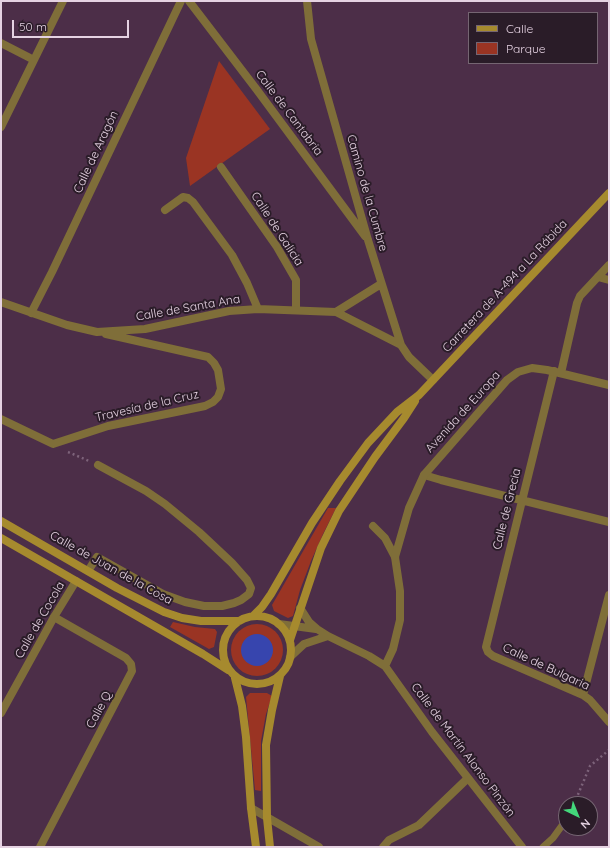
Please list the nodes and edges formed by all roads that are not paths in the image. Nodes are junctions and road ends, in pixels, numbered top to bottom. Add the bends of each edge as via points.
1 (63, 1) edge
2 (181, 1) edge
3 (190, 1) edge
4 (308, 1) edge
5 (1, 43) edge
6 (34, 60) junction
7 (1, 127) edge
8 (221, 167) dead end
9 (609, 193) edge
10 (164, 210) dead end
11 (368, 240) junction
12 (609, 266) edge
13 (598, 277) junction
14 (609, 280) edge
15 (381, 284) junction
16 (1, 302) edge
17 (258, 309) junction
18 (296, 310) junction
19 (336, 312) junction
20 (31, 313) junction
21 (97, 332) junction
22 (401, 345) junction
23 (558, 372) junction
24 (433, 380) junction
25 (609, 385) edge
26 (419, 395) junction
27 (1, 419) edge
28 (98, 465) road end
29 (424, 475) junction
30 (522, 500) junction
31 (1, 521) edge
32 (609, 522) edge
33 (373, 526) dead end
34 (1, 538) edge
35 (395, 557) junction
36 (88, 571) junction
37 (76, 581) junction
38 (609, 595) edge
39 (300, 608) junction
40 (252, 616) junction
41 (54, 617) junction
42 (239, 621) junction
43 (279, 624) junction
44 (294, 626) junction
45 (317, 629) junction
46 (328, 636) junction
47 (290, 640) junction
48 (488, 652) joint
49 (290, 657) junction
50 (386, 666) junction
51 (228, 670) junction
52 (280, 676) junction
53 (235, 678) junction
54 (583, 695) junction
55 (3, 703) edge
56 (1, 713) edge
57 (609, 722) edge
58 (467, 778) junction
59 (251, 808) junction
60 (267, 818) junction
61 (558, 831) edge
62 (40, 847) edge
63 (256, 847) edge
64 (270, 847) edge
65 (319, 847) edge
66 (383, 847) edge
67 (522, 847) edge
68 (543, 847) edge

1 - 6 street
2 - 20 street, Calle de Aragón
3 - 11 street, Calle de Cantabria
4 - 11 street, Camino de la Cumbre via 311,39
5 - 6 street
6 - 7 street
8 - 18 street, Calle de Galicia via 296,280
9 - 24 main road, Carretera de A-494 a La Rábida
10 - 17 street via 183,197 193,202 232,256
11 - 15 street, Camino de la Cumbre
12 - 13 street, Calle de Grecia
13 - 14 street
13 - 23 street, Calle de Grecia via 580,296 577,303
15 - 19 street
15 - 22 street, Camino de la Cumbre
16 - 20 street, Calle de Santa Ana
17 - 18 street, Calle de Santa Ana
17 - 21 street, Calle de Santa Ana via 229,311 145,329
18 - 19 street, Calle de Santa Ana
19 - 22 street, Calle de Santa Ana
20 - 21 street, Calle de Santa Ana
21 - 27 street, Travesía de la Cruz via 208,357 218,370 221,389 218,397 205,406 114,425 53,444
22 - 24 street, Camino de la Cumbre via 409,357
23 - 25 street, Avenida de Europa
23 - 29 street, Avenida de Europa via 532,368 518,372 507,380
23 - 30 street, Calle de Grecia
24 - 26 main road, Carretera de A-494 a La Rábida
26 - 39 main road, Carretera de A-494 a La Rábida via 339,511 321,548
26 - 40 main road, Carretera de A-494 a La Rábida via 397,412 368,443 340,480 271,594
28 - 36 street via 165,504 232,563 251,588 249,594 234,603 204,606 163,594 97,557
29 - 30 street
29 - 35 street, Avenida de Europa via 409,508
30 - 32 street
30 - 48 street, Calle de Grecia via 486,647
31 - 36 main road, Calle de Juan de la Cosa
33 - 35 street via 385,538
34 - 37 main road
35 - 50 street via 400,590 400,620
36 - 42 main road, Calle de Juan de la Cosa via 146,604 182,618
37 - 41 street, Calle de Cocola
37 - 51 main road
38 - 54 street
39 - 44 main road, Carretera de A-494 a La Rábida
39 - 45 street
40 - 42 main road
40 - 43 main road via 262,616
41 - 55 street, Calle de Cocola
41 - 62 street, Calle Q via 126,658 131,664 132,672
42 - 51 main road via 225,635 222,645 222,655
43 - 44 street
43 - 47 main road
44 - 45 street
44 - 47 main road, Carretera de A-494 a La Rábida
45 - 46 street
46 - 49 street via 304,644
46 - 50 street
47 - 49 main road
48 - 54 street, Calle de Bulgaria
49 - 52 main road via 287,667
50 - 58 street, Calle de Martín Alonso Pinzón
51 - 53 main road
52 - 53 main road via 263,684 248,684
52 - 60 main road via 266,745
53 - 59 main road via 244,722
54 - 57 street, Calle de Bulgaria
55 - 56 street, Calle de Cocola
58 - 66 street via 419,825 389,840
58 - 67 street, Calle de Martín Alonso Pinzón
59 - 60 street
59 - 63 main road
60 - 64 main road
60 - 65 street
61 - 68 lane

